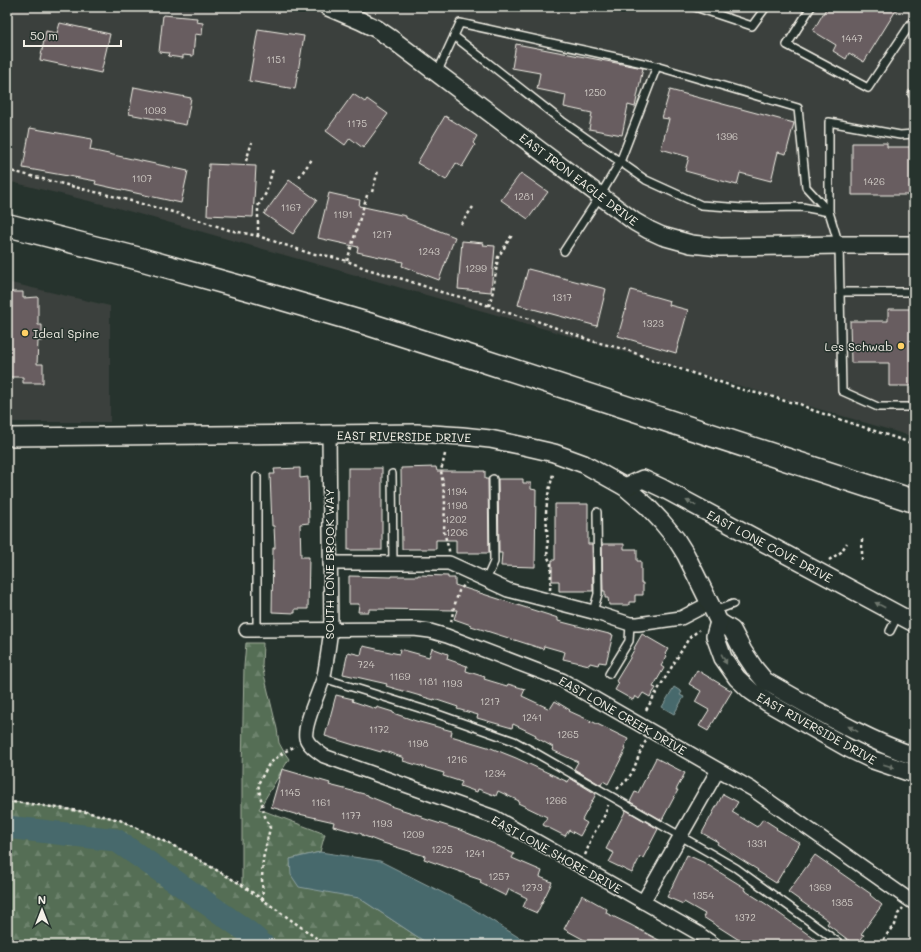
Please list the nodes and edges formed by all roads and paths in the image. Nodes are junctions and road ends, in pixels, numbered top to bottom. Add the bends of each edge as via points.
1 (328, 7) edge
2 (695, 7) edge
3 (766, 7) edge
4 (811, 7) edge
5 (914, 19) edge
6 (454, 36) junction
7 (657, 66) junction
8 (437, 73) junction
9 (914, 134) edge
10 (252, 142) dead end
11 (313, 158) dead end
12 (246, 161) dead end
13 (620, 162) junction
14 (273, 169) dead end
15 (7, 170) edge
16 (378, 171) dead end
17 (299, 177) dead end
18 (368, 192) dead end
19 (372, 192) dead end
20 (600, 196) junction
21 (473, 207) dead end
22 (829, 212) junction
23 (461, 224) dead end
24 (7, 225) edge
25 (512, 235) dead end
26 (258, 236) junction
27 (840, 245) junction
28 (914, 245) edge
29 (564, 251) dead end
30 (347, 261) junction
31 (840, 292) junction
32 (914, 292) edge
33 (489, 306) junction
34 (914, 407) edge
35 (329, 434) junction
36 (7, 437) edge
37 (914, 444) edge
38 (445, 454) dead end
39 (392, 474) dead end
40 (553, 474) dead end
41 (257, 477) dead end
42 (493, 479) dead end
43 (625, 487) junction
44 (914, 501) edge
45 (597, 512) dead end
46 (862, 538) dead end
47 (847, 543) dead end
48 (449, 555) dead end
49 (829, 560) dead end
50 (862, 560) dead end
51 (330, 563) junction
52 (393, 563) junction
53 (486, 580) junction
54 (468, 581) dead end
55 (550, 591) dead end
56 (732, 604) dead end
57 (593, 612) junction
58 (714, 612) junction
59 (898, 615) junction
60 (451, 622) dead end
61 (630, 624) junction
62 (914, 624) edge
63 (331, 629) junction
64 (252, 630) joint
65 (699, 630) dead end
66 (890, 631) dead end
67 (609, 674) dead end
68 (323, 678) junction
69 (646, 710) dead end
70 (307, 739) junction
71 (914, 756) edge
72 (718, 770) junction
73 (914, 774) edge
74 (7, 802) edge
75 (681, 836) junction
76 (263, 900) junction
77 (644, 902) junction
78 (911, 902) edge
79 (326, 945) edge
80 (714, 945) edge
81 (842, 945) edge
82 (880, 945) edge

1 - 8 street, EAST IRON EAGLE DRIVE via 377,30
2 - 3 lane via 752,26
4 - 5 lane via 787,45 868,88
6 - 7 lane via 460,23
6 - 8 lane
6 - 13 lane via 562,121
7 - 13 lane
7 - 22 lane via 798,108 806,187
8 - 20 street, EAST IRON EAGLE DRIVE
9 - 22 lane via 900,135 828,122
10 - 12 path
11 - 17 path
13 - 20 lane
13 - 22 lane via 646,180 702,205 743,208 802,207
14 - 26 path via 266,193 258,206
15 - 26 path
16 - 19 path
18 - 30 path
20 - 27 street, EAST IRON EAGLE DRIVE via 649,230 691,244 720,247
20 - 29 lane
21 - 23 path
22 - 27 lane
24 - 44 highway via 140,259 368,324
25 - 33 path via 498,258
26 - 30 path
27 - 28 street, EAST IRON EAGLE DRIVE
27 - 31 lane
30 - 33 path
31 - 32 lane
31 - 34 lane via 842,391 878,407
33 - 37 path via 746,391 800,404
35 - 36 street, EAST RIVERSIDE DRIVE
35 - 43 street, EAST RIVERSIDE DRIVE via 418,433 490,439 584,464
35 - 51 street, SOUTH LONE BROOK WAY
38 - 48 path via 441,470 445,501 444,532
39 - 52 lane
40 - 55 path via 546,512 547,555 551,564
41 - 64 lane
42 - 53 lane via 494,562
43 - 58 street, EAST RIVERSIDE DRIVE via 652,511 676,539
59 -> 43 street, EAST LONE COVE DRIVE via 643,479
45 - 57 lane via 598,594
46 - 50 path
47 - 49 path via 841,552
51 - 52 street
51 - 63 street, SOUTH LONE BROOK WAY
52 - 53 street via 450,563
53 - 57 street via 508,590
54 - 60 path via 459,591
56 - 58 lane
57 - 61 street
58 - 61 street
71 -> 58 street, EAST RIVERSIDE DRIVE via 870,739 765,681 743,651 732,630
58 -> 73 street, EAST RIVERSIDE DRIVE via 715,636 723,658 737,678 751,691 848,748 873,760
59 - 62 street, EAST LONE COVE DRIVE
59 - 66 lane
61 - 67 lane via 629,641
63 - 64 street, EAST LONE CREEK DRIVE
63 - 68 street, SOUTH LONE BROOK WAY
63 - 72 street, EAST LONE CREEK DRIVE via 414,629 447,636 562,680
65 - 69 path via 689,638
68 - 70 street, SOUTH LONE BROOK WAY via 308,722
68 - 75 lane via 514,741
70 - 76 path via 269,764 258,784 264,814 270,828 263,859
70 - 77 street, EAST LONE SHORE DRIVE via 314,749 324,756 494,817
72 - 75 street
72 - 78 street, EAST LONE CREEK DRIVE via 752,789
74 - 76 path via 86,812 120,820 184,850
75 - 77 street
75 - 81 lane via 736,868
76 - 79 path
77 - 80 street, EAST LONE SHORE DRIVE
78 - 82 path via 898,914 895,925

